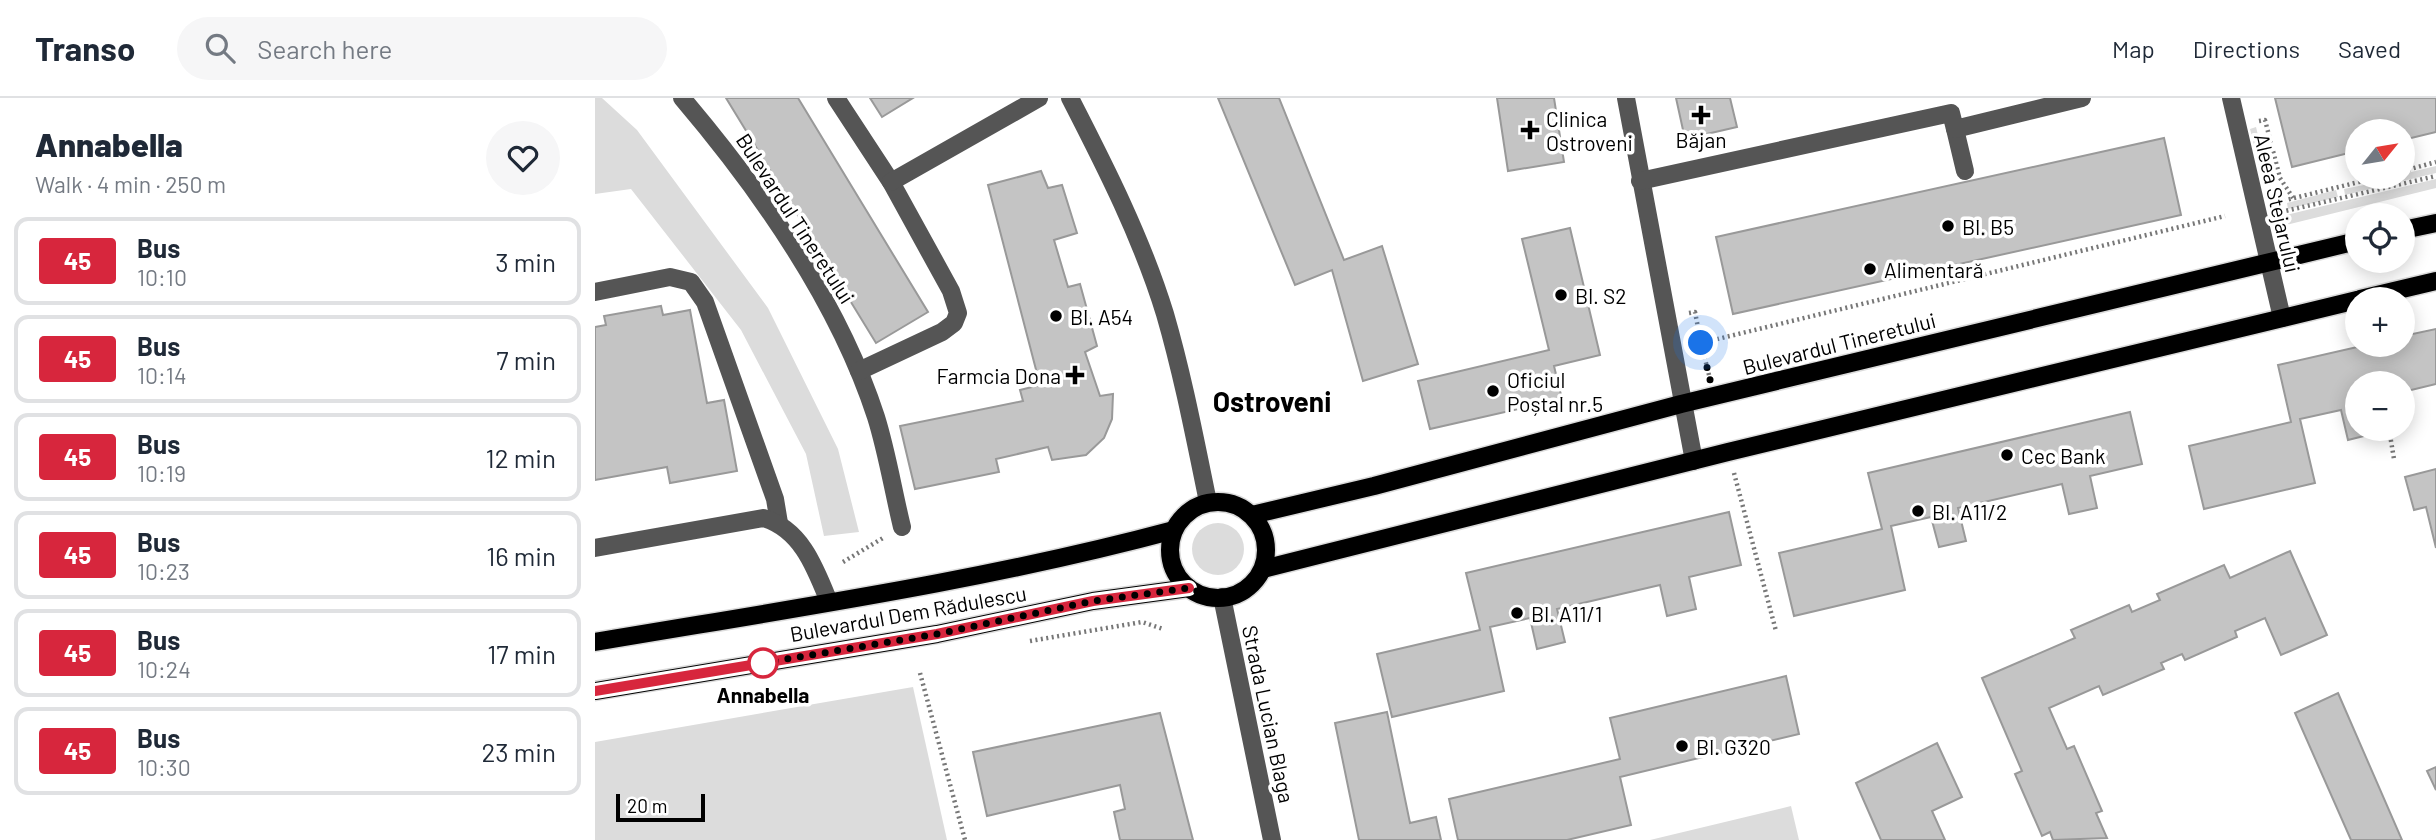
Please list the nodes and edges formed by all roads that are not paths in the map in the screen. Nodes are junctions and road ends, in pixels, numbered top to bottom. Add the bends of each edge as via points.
1 (682, 98) edge
2 (837, 98) edge
3 (1039, 98) edge
4 (1070, 98) edge
5 (1626, 98) edge
6 (2082, 98) edge
7 (2231, 98) edge
8 (1951, 113) edge
9 (1965, 171) dead end
10 (1640, 181) junction
11 (891, 182) junction
12 (2436, 223) edge
13 (2415, 227) edge
14 (2345, 244) edge
15 (2268, 262) junction
16 (2436, 281) edge
17 (2412, 287) edge
18 (595, 292) edge
19 (2345, 303) edge
20 (2282, 318) junction
21 (859, 371) junction
22 (1681, 404) junction
23 (1693, 461) junction
24 (1208, 502) junction
25 (1252, 515) junction
26 (779, 523) junction
27 (902, 527) road end
28 (1174, 530) junction
29 (595, 548) edge
30 (1263, 569) junction
31 (1189, 588) junction
32 (1222, 597) junction
33 (829, 602) junction
34 (595, 642) edge
35 (595, 691) edge
36 (1272, 840) edge

1 - 21 street, Bulevardul Tineretului via 718,140 804,266
2 - 11 street
3 - 11 street
4 - 24 street via 1110,176 1164,312
5 - 10 street
6 - 8 street
7 - 15 street, Aleea Stejarului
8 - 9 street
8 - 10 street
10 - 22 street
11 - 21 street via 951,291 958,313 942,332
12 - 13 main road
14 - 15 main road, Bulevardul Tineretului
15 - 20 street, Aleea Stejarului
15 - 22 main road, Bulevardul Tineretului
16 - 17 main road
18 - 26 street via 670,276 691,282 705,302 775,499
19 - 20 main road
20 - 23 main road
21 - 27 street, Bulevardul Tineretului via 876,418
22 - 23 street
22 - 25 main road, Bulevardul Tineretului
23 - 30 main road
24 - 25 main road via 1235,504
24 - 28 main road via 1188,512
25 - 30 main road via 1265,537
26 - 29 street via 762,518
26 - 33 street via 796,536
28 - 31 main road via 1171,558
28 - 33 main road, Bulevardul Dem Rădulescu via 1084,554
30 - 32 main road via 1245,590
31 - 32 main road
31 - 35 main road, Bulevardul Dem Rădulescu via 1093,601 937,634
32 - 36 street, Strada Lucian Blaga
33 - 34 main road, Bulevardul Dem Rădulescu

